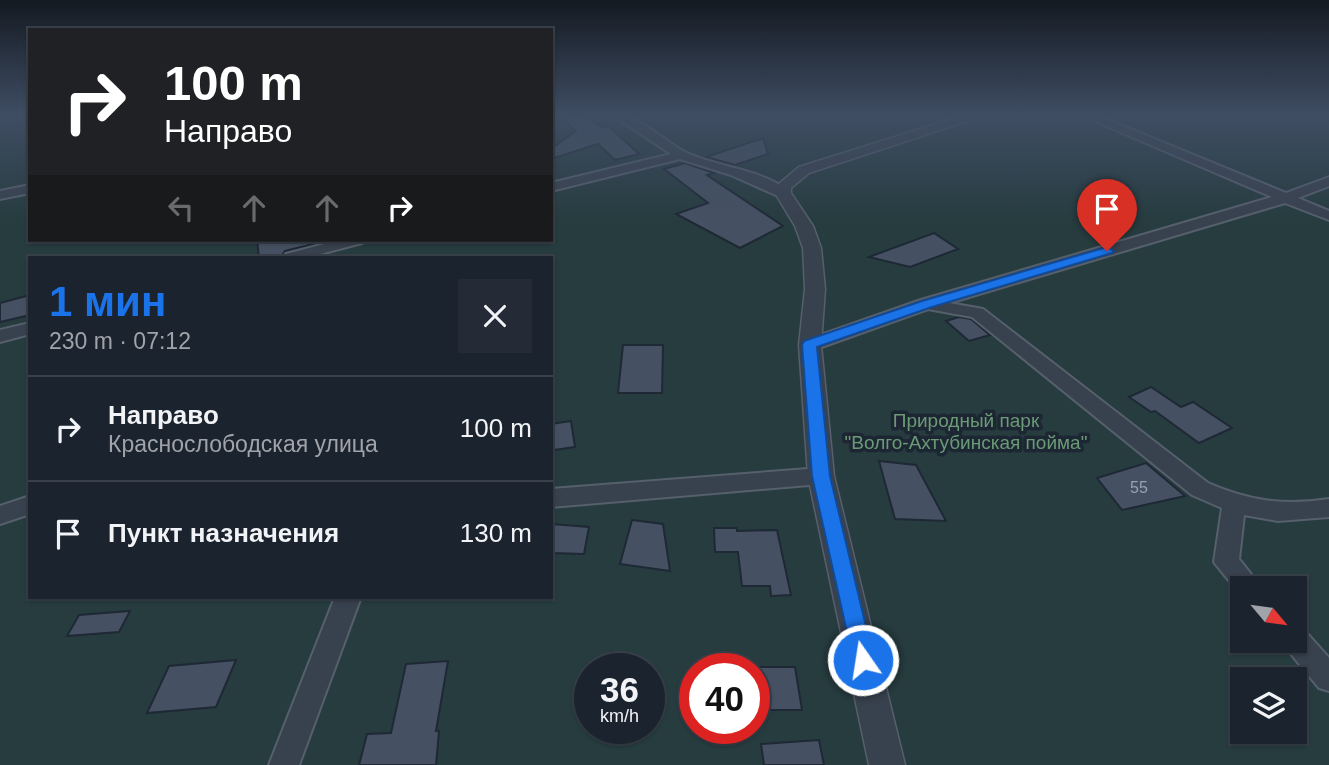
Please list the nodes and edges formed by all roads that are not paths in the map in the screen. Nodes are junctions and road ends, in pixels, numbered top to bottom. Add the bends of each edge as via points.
1 (673, 150) edge
2 (869, 150) edge
3 (1169, 150) edge
4 (681, 155) junction
5 (1329, 181) edge
6 (553, 187) edge
7 (28, 189) edge
8 (783, 192) junction
9 (0, 195) edge
10 (1285, 198) junction
11 (1329, 216) edge
12 (349, 242) edge
13 (296, 256) edge
14 (927, 304) junction
15 (28, 329) edge
16 (0, 336) edge
17 (810, 345) junction
18 (821, 476) junction
19 (553, 498) edge
20 (1234, 504) junction
21 (28, 506) edge
22 (1329, 508) edge
23 (0, 515) edge
24 (1238, 576) edge
25 (347, 599) edge
26 (1307, 653) edge
27 (1329, 678) edge
28 (284, 765) edge
29 (887, 765) edge

1 - 4 street
2 - 8 street via 804,170 787,182
3 - 10 street
4 - 6 street
4 - 8 street
5 - 10 street
7 - 9 street
8 - 17 street via 812,248 815,289
10 - 11 street
10 - 14 street
12 - 13 street
14 - 17 street
14 - 20 street via 977,313 1200,489
15 - 16 street
17 - 18 street
18 - 19 street
18 - 29 street
20 - 22 street via 1274,513
20 - 24 street via 1226,562
21 - 23 street
25 - 28 street
26 - 27 street

